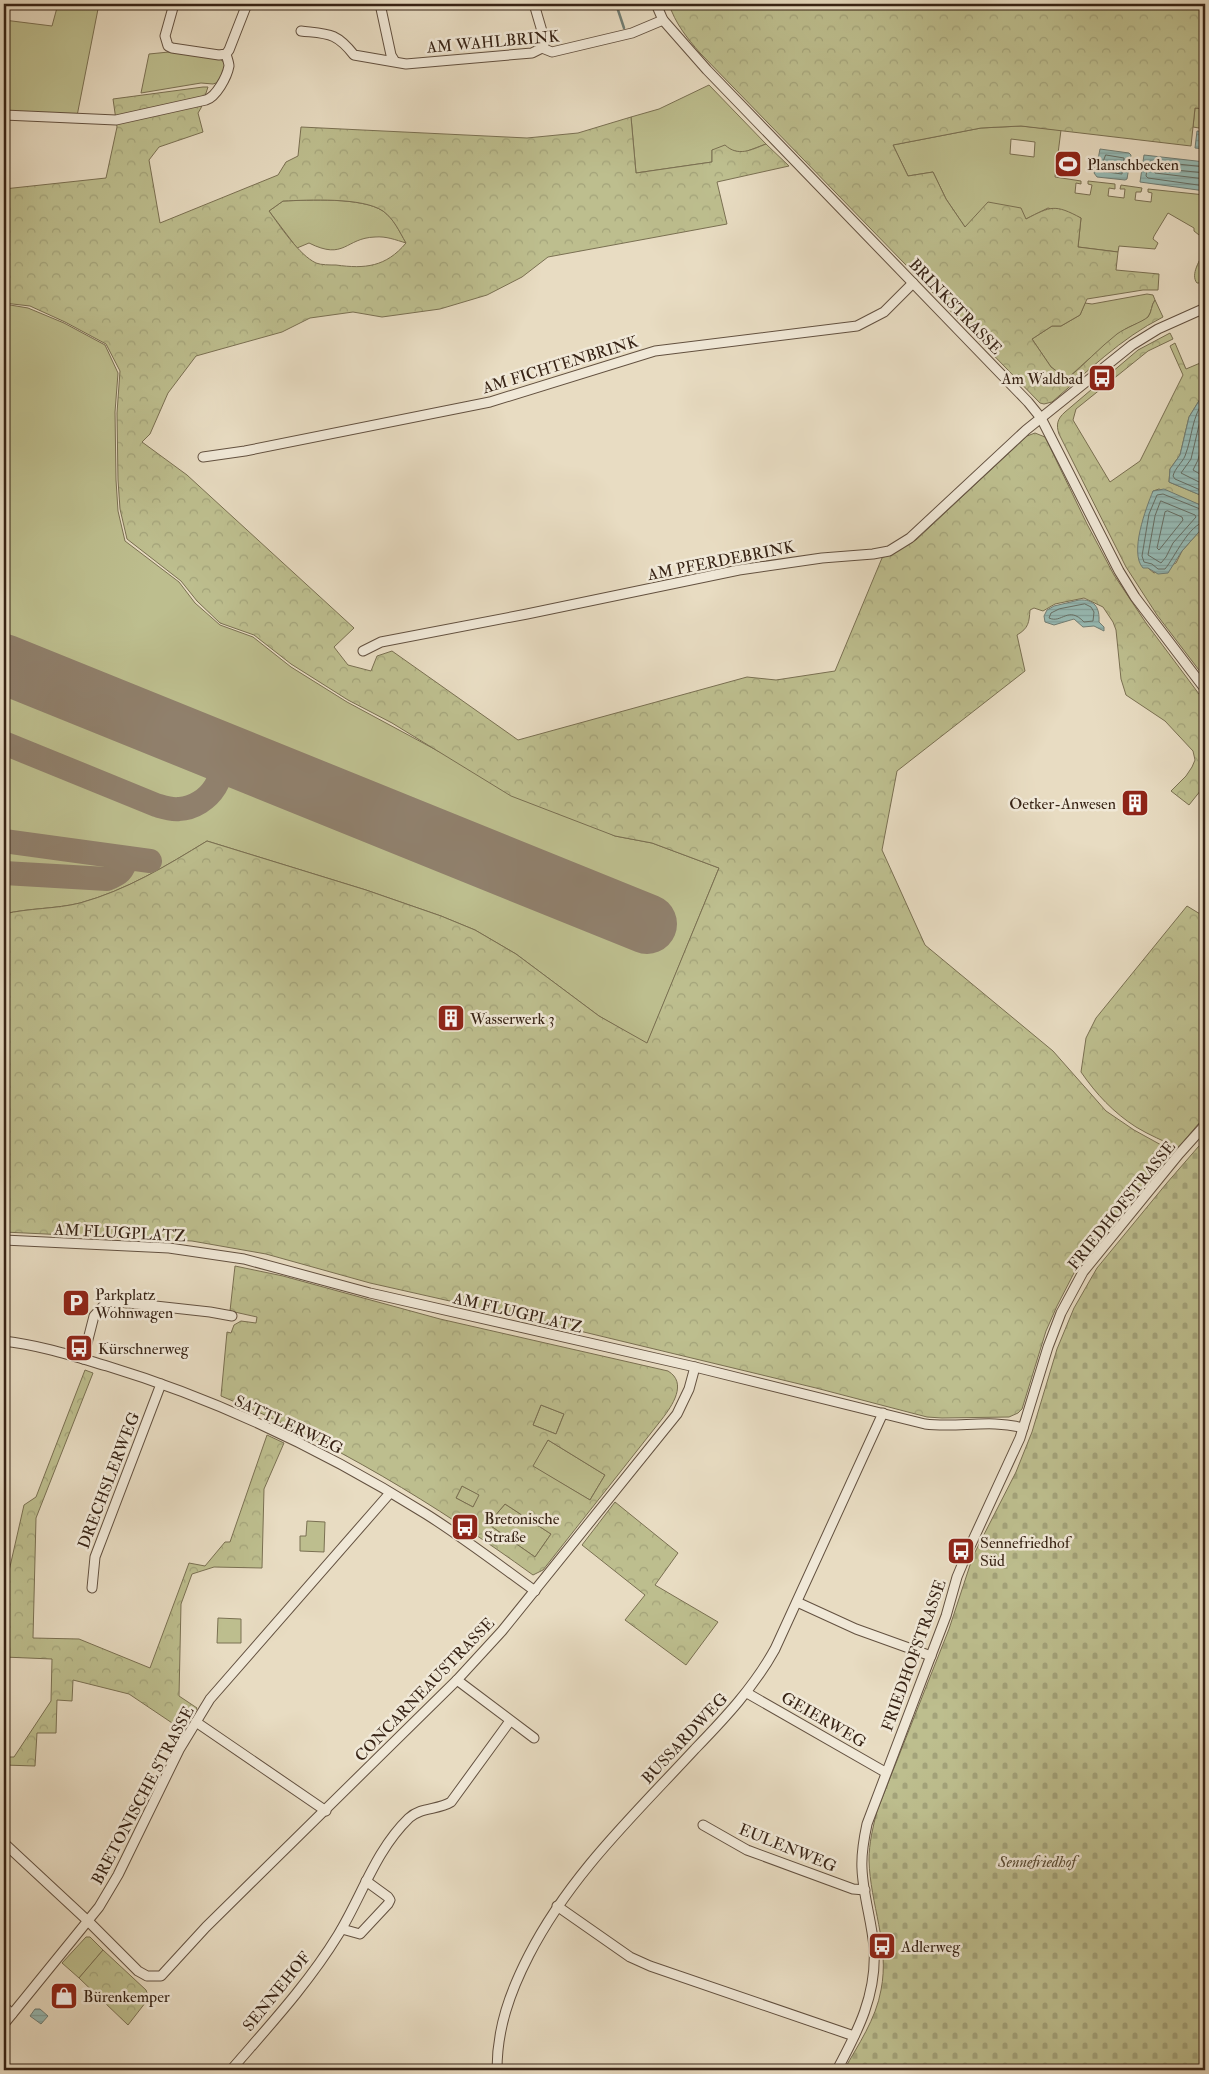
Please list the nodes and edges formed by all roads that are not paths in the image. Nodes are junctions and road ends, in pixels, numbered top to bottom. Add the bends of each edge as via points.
1 (174, 4) edge
2 (247, 4) edge
3 (380, 4) edge
4 (534, 4) edge
5 (656, 4) edge
6 (663, 20) junction
7 (301, 31) dead end
8 (542, 48) junction
9 (226, 54) junction
10 (394, 60) junction
11 (4, 116) edge
12 (913, 283) junction
13 (1205, 308) edge
14 (1041, 418) junction
15 (203, 457) dead end
16 (363, 651) dead end
17 (1205, 689) edge
18 (1205, 1125) edge
19 (4, 1240) edge
20 (232, 1316) dead end
21 (4, 1341) edge
22 (83, 1359) junction
23 (695, 1367) junction
24 (161, 1384) junction
25 (883, 1413) junction
26 (1024, 1428) junction
27 (390, 1492) junction
28 (92, 1588) dead end
29 (535, 1591) junction
30 (797, 1602) junction
31 (930, 1656) junction
32 (457, 1680) junction
33 (747, 1693) junction
34 (510, 1721) junction
35 (196, 1722) junction
36 (534, 1738) dead end
37 (885, 1772) junction
38 (326, 1811) junction
39 (703, 1825) dead end
40 (4, 1843) edge
41 (366, 1881) junction
42 (865, 1890) junction
43 (557, 1906) junction
44 (89, 1922) junction
45 (342, 1929) junction
46 (4, 2007) edge
47 (12, 2014) junction
48 (4, 2024) edge
49 (854, 2036) junction
50 (231, 2070) edge
51 (497, 2070) edge
52 (836, 2070) edge

1 - 9 street via 165,36 168,46
2 - 9 street
3 - 10 street
4 - 8 street via 544,38
5 - 6 street, BRINKSTRASSE
6 - 8 street, AM WAHLBRINK via 632,33 552,52
6 - 12 street, BRINKSTRASSE via 706,70
7 - 10 street, AM WAHLBRINK via 331,34 344,41 354,55
8 - 10 street, AM WAHLBRINK via 532,53 406,64
9 - 11 street via 229,66 223,80 212,98 206,100 116,120
12 - 14 street, BRINKSTRASSE
12 - 15 street, AM FICHTENBRINK via 884,312 857,326 655,351 490,402
13 - 14 street via 1147,335
14 - 16 street, AM PFERDEBRINK via 910,538 889,551 739,570 389,640 373,644
14 - 17 street, BRINKSTRASSE via 1119,571
18 - 26 street, FRIEDHOFSTRASSE via 1083,1272 1061,1313 1048,1347
19 - 23 street, AM FLUGPLATZ via 169,1248 244,1259 398,1299
20 - 22 street via 106,1303 94,1316
21 - 22 street, SATTLERWEG
22 - 24 street, SATTLERWEG
23 - 25 street, AM FLUGPLATZ
23 - 29 street, CONCARNEAUSTRASSE via 677,1414
24 - 27 street, SATTLERWEG via 278,1432
24 - 28 street, DRECHSLERWEG via 95,1557
25 - 26 street, AM FLUGPLATZ via 939,1426 1008,1425
25 - 30 street, BUSSARDWEG
26 - 31 street, FRIEDHOFSTRASSE via 966,1553
27 - 29 street, SATTLERWEG via 460,1536
27 - 35 street, BRETONISCHE STRASSE via 215,1693
29 - 32 street, CONCARNEAUSTRASSE
30 - 31 street via 856,1629
30 - 33 street, BUSSARDWEG via 776,1649
31 - 37 street, FRIEDHOFSTRASSE
32 - 34 street
32 - 38 street, CONCARNEAUSTRASSE
33 - 37 street, GEIERWEG
33 - 43 street, BUSSARDWEG via 585,1867
34 - 36 street
34 - 41 street, SENNEHOF via 451,1802 422,1810 408,1819 381,1853
35 - 38 street
35 - 44 street, BRETONISCHE STRASSE via 118,1875
37 - 42 street, FRIEDHOFSTRASSE via 864,1839 862,1870
38 - 44 street, CONCARNEAUSTRASSE via 206,1927 161,1976 147,1976 138,1971
39 - 42 street, EULENWEG via 747,1850 853,1889
40 - 44 street
41 - 45 street, SENNEHOF
41 - 45 street via 390,1900 360,1934
42 - 49 street, FRIEDHOFSTRASSE via 874,1949 873,1981 866,2011
43 - 49 street via 630,1957 650,1966
43 - 51 street, BUSSARDWEG via 511,1994 500,2030
44 - 47 street, BRETONISCHE STRASSE
45 - 50 street, SENNEHOF via 314,1969
46 - 47 street
47 - 48 street, BRETONISCHE STRASSE
49 - 52 street, FRIEDHOFSTRASSE

